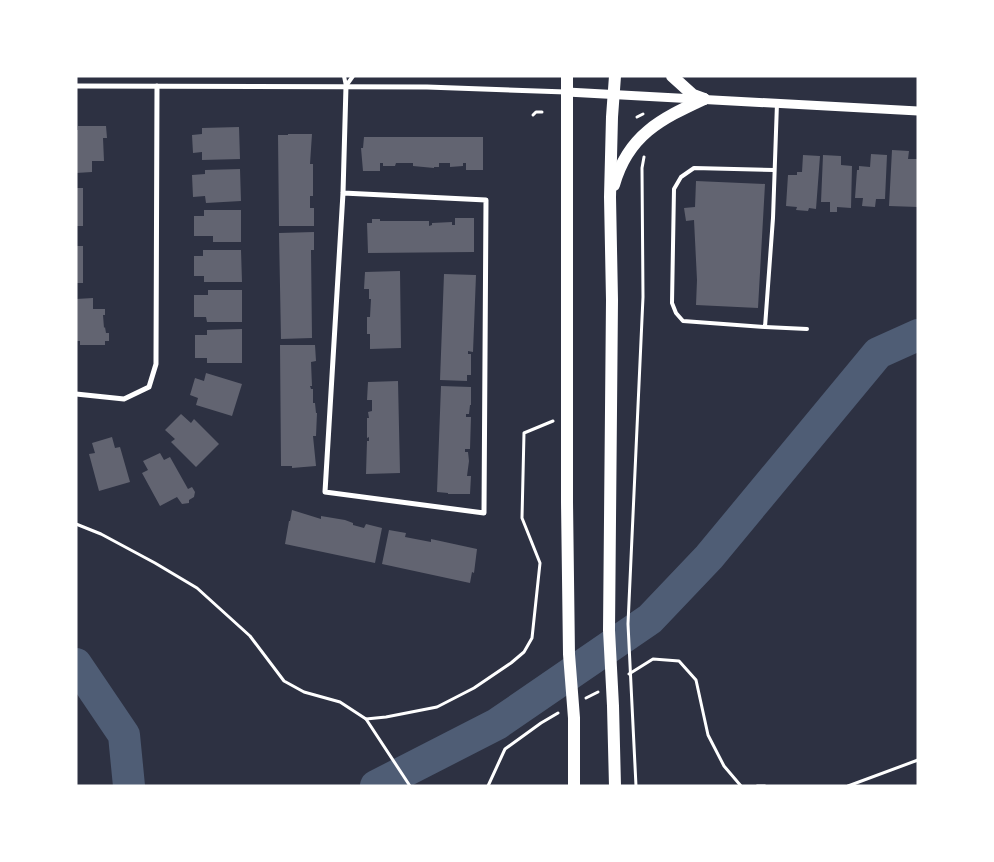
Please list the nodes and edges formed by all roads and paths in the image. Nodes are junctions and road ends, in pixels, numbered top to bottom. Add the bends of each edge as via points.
1 (344, 76) edge
2 (353, 76) edge
3 (567, 76) edge
4 (615, 76) edge
5 (672, 76) edge
6 (76, 86) edge
7 (157, 86) junction
8 (346, 86) junction
9 (567, 92) junction
10 (614, 94) junction
11 (704, 99) junction
12 (777, 103) junction
13 (534, 111) dead end
14 (918, 111) edge
15 (542, 112) dead end
16 (644, 114) dead end
17 (637, 117) dead end
18 (647, 152) dead end
19 (774, 170) junction
20 (343, 193) junction
21 (610, 197) junction
22 (765, 327) junction
23 (807, 329) dead end
24 (76, 394) edge
25 (568, 416) junction
26 (76, 524) edge
27 (366, 719) junction
28 (918, 760) edge
29 (410, 786) edge
30 (574, 786) edge
31 (614, 786) edge
32 (636, 786) edge
33 (757, 786) edge
34 (765, 786) edge
35 (848, 786) edge

1 - 8 lane
2 - 8 lane
3 - 9 main road
4 - 10 main road
5 - 11 main road via 693,95
6 - 7 street
7 - 8 street
7 - 24 street via 156,364 149,387 124,399
8 - 9 street
8 - 20 street
9 - 10 street
9 - 25 main road
10 - 11 street
10 - 21 main road
11 - 12 street
11 - 21 main road via 668,116 642,136 617,173
12 - 14 street
12 - 19 lane
13 - 15 path
16 - 17 path
18 - 32 path via 642,168 643,297 628,624
19 - 22 lane
19 - 22 lane via 694,168 681,177 674,189 672,303 676,313 683,321
20 - 20 street via 325,492 484,513 486,200
21 - 31 main road via 609,630
22 - 23 lane
25 - 27 path via 524,433 522,518 540,563 532,638 524,652 474,688 438,707
25 - 30 main road via 569,654 574,718
26 - 27 path via 156,563 197,588 250,636 284,681 304,692 340,702
27 - 29 path
28 - 35 path
33 - 34 path

